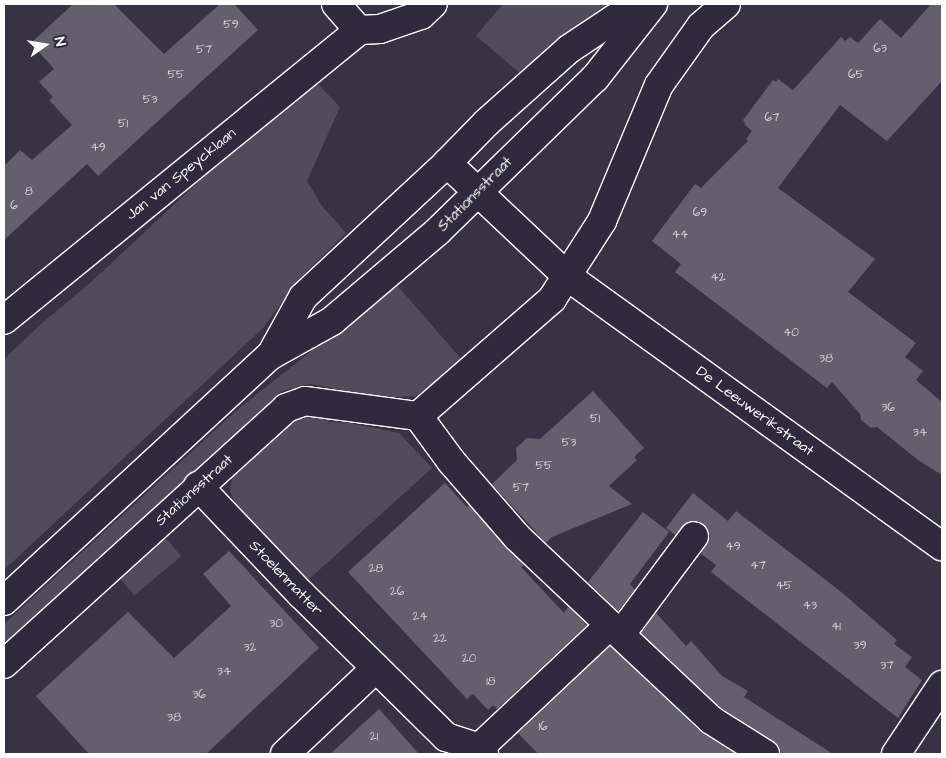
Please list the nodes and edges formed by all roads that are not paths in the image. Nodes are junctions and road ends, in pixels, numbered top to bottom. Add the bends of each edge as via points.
1 (336, 4) edge
2 (433, 4) edge
3 (641, 4) edge
4 (653, 4) edge
5 (726, 4) edge
6 (359, 30) junction
7 (447, 163) junction
8 (477, 192) junction
9 (567, 276) junction
10 (4, 318) edge
11 (271, 355) junction
12 (418, 416) junction
13 (198, 486) junction
14 (694, 536) dead end
15 (942, 546) edge
16 (4, 601) edge
17 (615, 629) junction
18 (4, 664) edge
19 (376, 668) junction
20 (942, 684) edge
21 (482, 751) edge
22 (285, 754) edge
23 (765, 754) edge
24 (896, 754) edge

1 - 6 street
2 - 6 street via 421,15 380,29
3 - 7 street, Stationsstraat via 569,49 486,123
4 - 8 street, Stationsstraat via 594,78
5 - 9 street via 701,26 659,85 602,221
6 - 10 street, Jan van Speycklaan
7 - 8 street, De Leeuwerikstraat
7 - 11 street, Stationsstraat via 303,297
8 - 9 street, De Leeuwerikstraat
8 - 11 street, Stationsstraat via 438,231 332,321
9 - 12 street via 552,299
9 - 15 street, De Leeuwerikstraat
11 - 16 street, Stationsstraat
12 - 13 street, Stationsstraat via 305,401 286,408
12 - 17 street via 451,461 517,537
13 - 18 street, Stationsstraat
13 - 19 street, Stoelenmatter
14 - 17 street
17 - 21 street
17 - 23 street via 711,720
19 - 21 street, Stoelenmatter via 446,737
19 - 22 street
20 - 24 street

